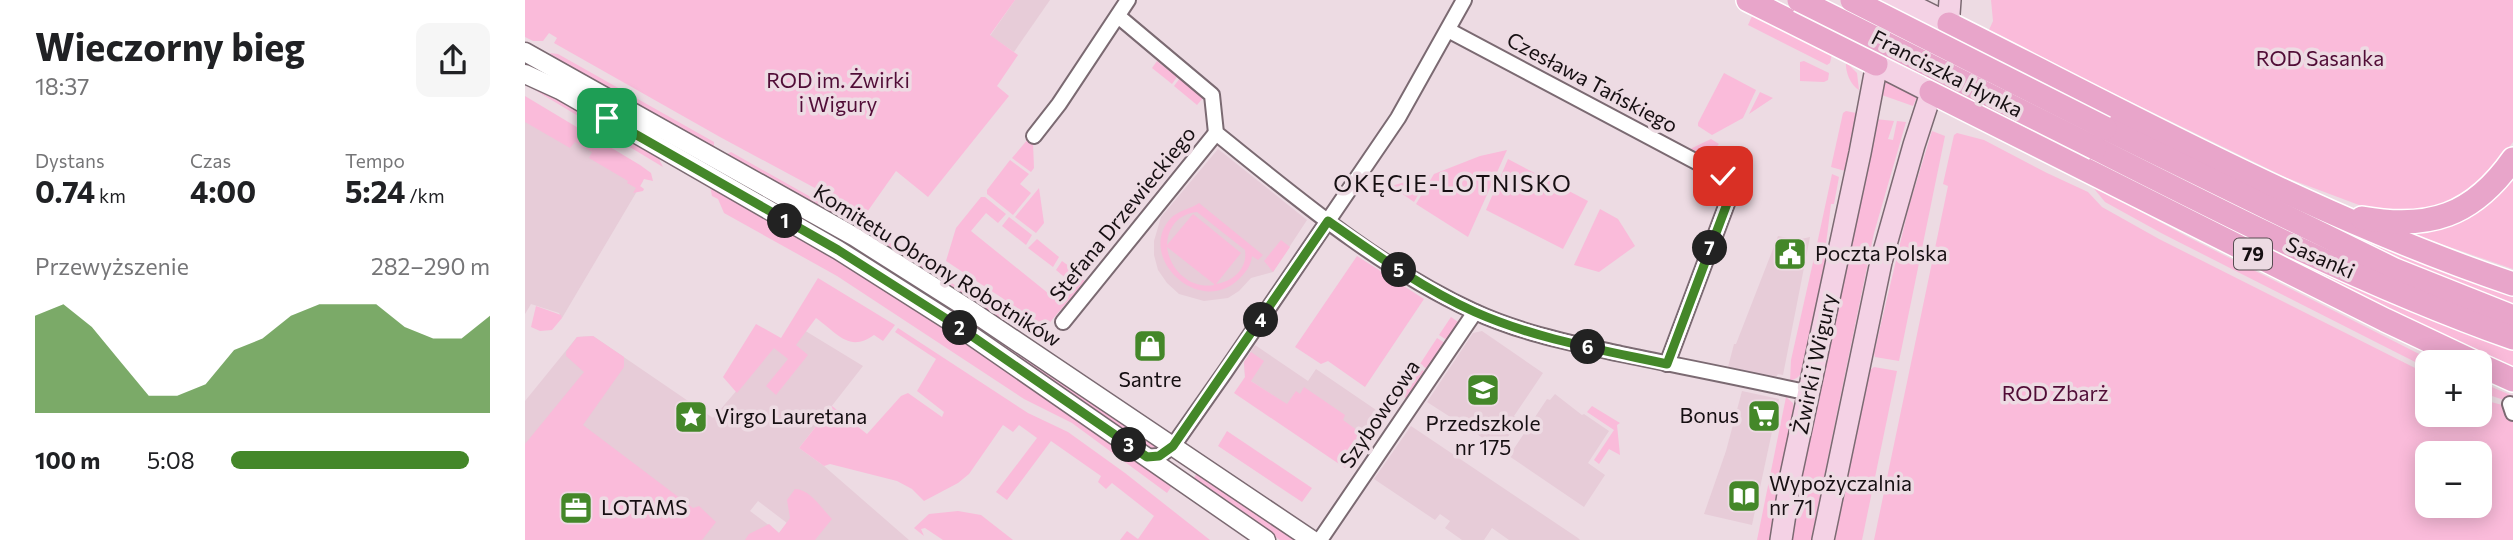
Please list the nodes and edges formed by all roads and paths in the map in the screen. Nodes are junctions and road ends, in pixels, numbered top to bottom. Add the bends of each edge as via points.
1 (1128, 0) edge
2 (1464, 0) edge
3 (1748, 0) edge
4 (1799, 0) edge
5 (1852, 0) edge
6 (1889, 0) edge
7 (1901, 0) edge
8 (1950, 0) edge
9 (1118, 16) junction
10 (1948, 24) junction
11 (1448, 30) junction
12 (525, 52) edge
13 (1876, 64) junction
14 (525, 74) edge
15 (1931, 92) junction
16 (1216, 133) junction
17 (1034, 136) dead end
18 (2100, 138) junction
19 (2513, 159) edge
20 (2335, 213) junction
21 (1328, 221) junction
22 (2513, 284) edge
23 (1475, 312) junction
24 (2513, 317) edge
25 (1063, 322) dead end
26 (2513, 338) edge
27 (2449, 350) edge
28 (1667, 364) junction
29 (2492, 370) edge
30 (2513, 380) edge
31 (1809, 394) junction
32 (1173, 446) junction
33 (1147, 457) junction
34 (1266, 540) edge
35 (1312, 540) edge
36 (1320, 540) edge
37 (1781, 540) edge
38 (1823, 540) edge

1 - 9 street
2 - 11 street
3 - 13 main road, 79
4 - 18 main road, Franciszka Hynka, bridge
5 - 18 main road, Franciszka Hynka, bridge
6 - 13 main road, Żwirki i Wigury
7 - 10 main road
8 - 10 main road
9 - 16 street via 1212,95
9 - 17 street
10 - 15 main road, Żwirki i Wigury
10 - 20 main road
11 - 21 street via 1411,97
11 - 28 street, Czesława Tańskiego via 1730,183 1731,193
12 - 32 street, Komitetu Obrony Robotników via 855,237
13 - 15 main road, 79
13 - 31 main road, Żwirki i Wigury
14 - 33 street, Komitetu Obrony Robotników via 838,250
15 - 27 main road, 79
15 - 38 main road, Żwirki i Wigury via 1881,262
16 - 21 street
16 - 25 street, Stefana Drzewieckiego
18 - 24 main road, Sasanki via 2384,265
18 - 26 main road, Sasanki via 2236,220
19 - 20 main road via 2481,196 2442,217 2401,223
20 - 22 main road via 2406,246
21 - 23 street via 1399,270
21 - 32 street
23 - 28 street via 1544,336
23 - 36 street, Szybowcowa
28 - 31 street
29 - 30 main road
31 - 37 main road, Żwirki i Wigury
32 - 33 street via 1159,456
32 - 35 street, Komitetu Obrony Robotników
33 - 34 street, Komitetu Obrony Robotników

